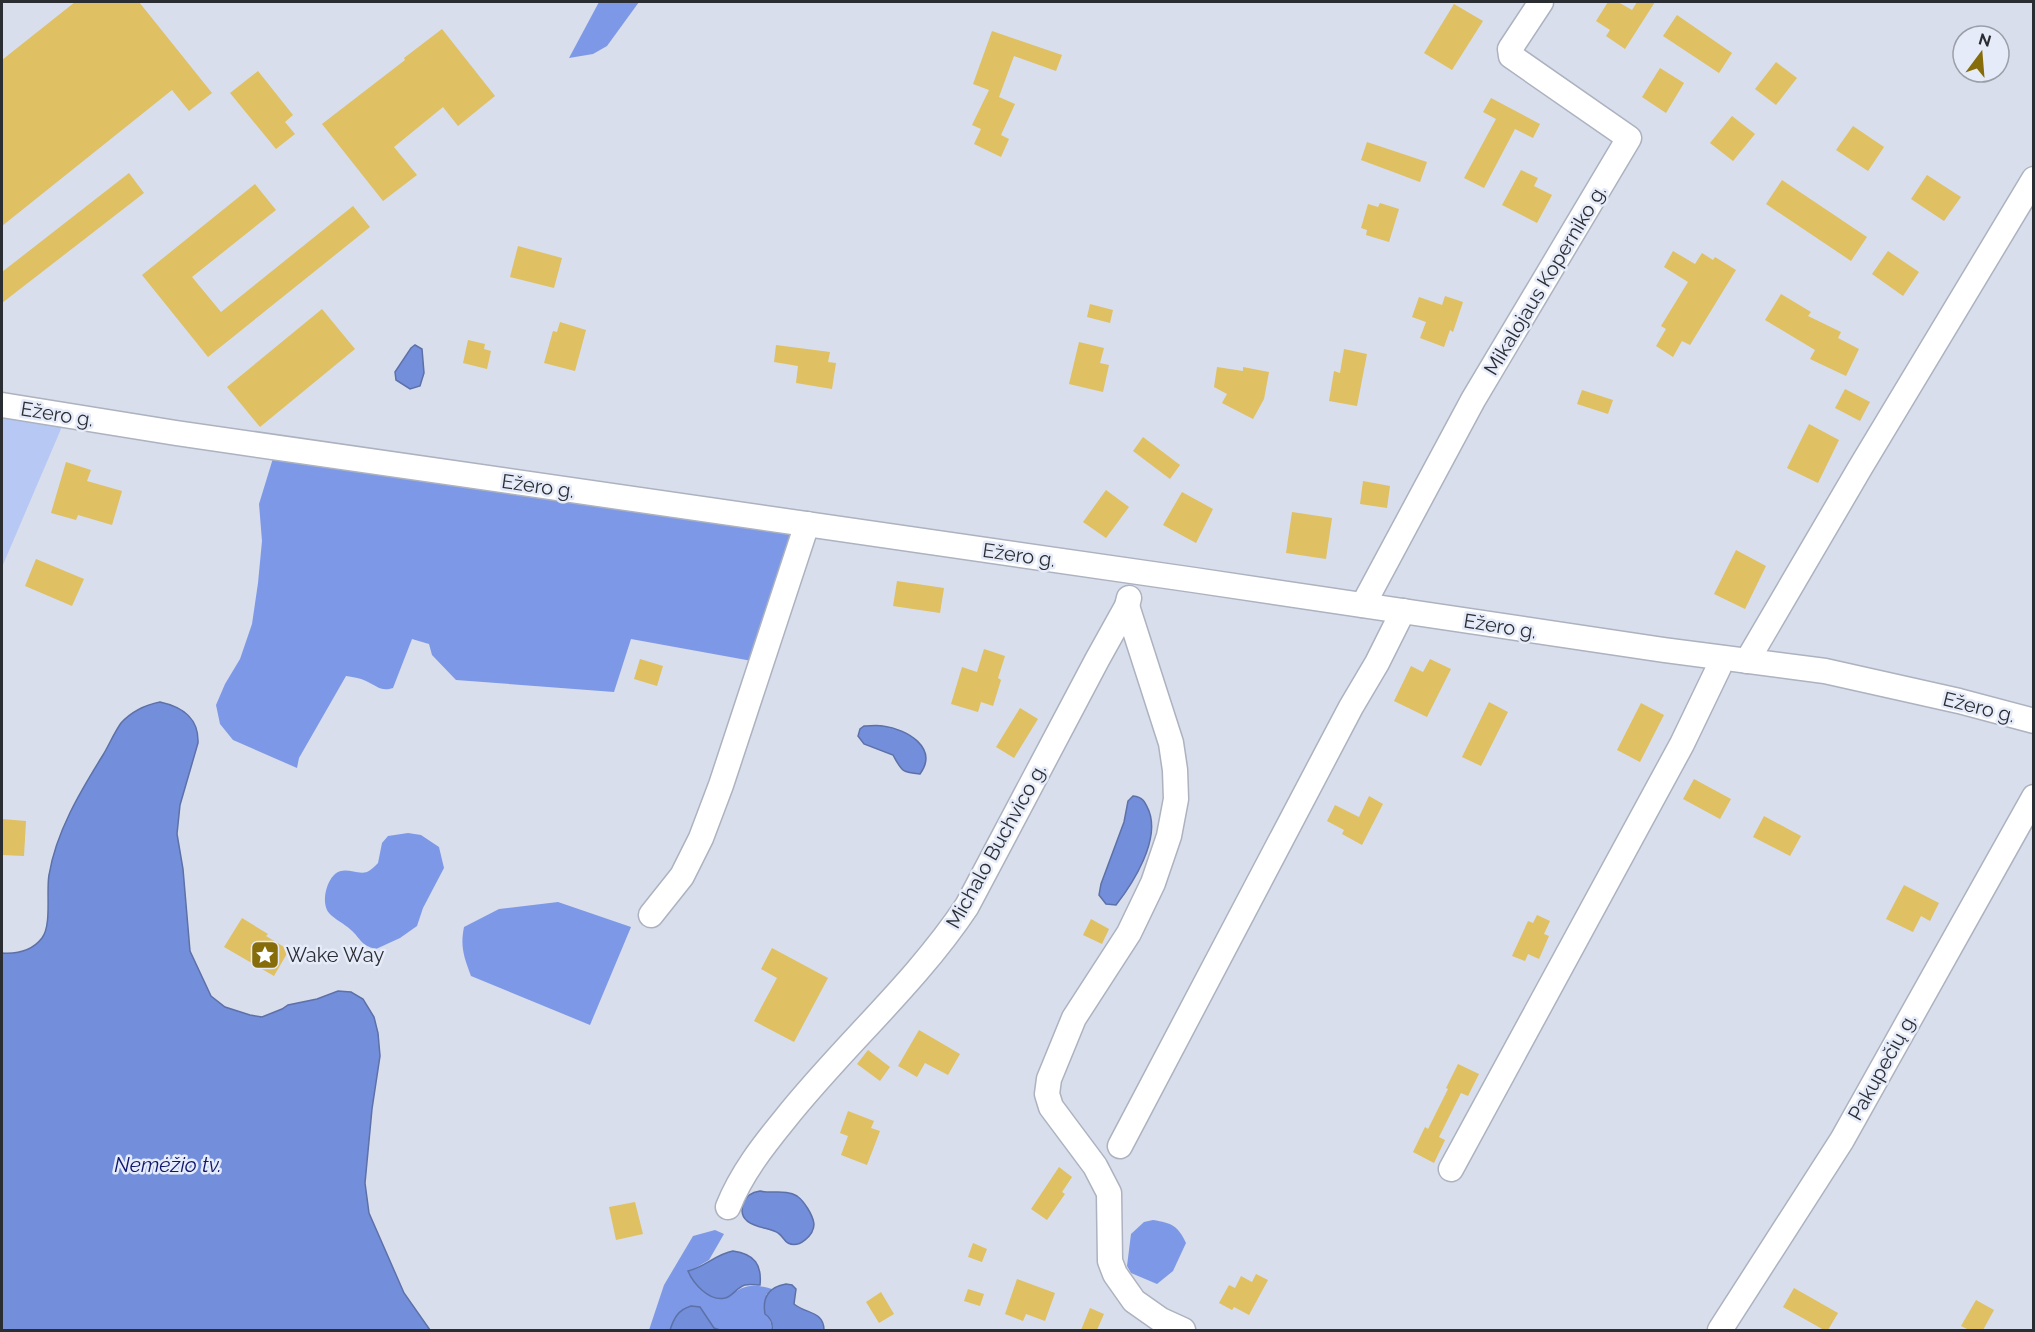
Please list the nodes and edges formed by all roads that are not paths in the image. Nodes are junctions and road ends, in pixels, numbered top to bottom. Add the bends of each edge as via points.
1 (1541, 2) edge
2 (2034, 179) edge
3 (2, 405) edge
4 (807, 524) junction
5 (1133, 572) junction
6 (1363, 605) junction
7 (1127, 606) junction
8 (1403, 611) junction
9 (1721, 658) junction
10 (1747, 662) junction
11 (2034, 721) edge
12 (2034, 797) edge
13 (651, 915) dead end
14 (1120, 1146) junction
15 (1095, 1166) junction
16 (1451, 1168) dead end
17 (1109, 1194) junction
18 (728, 1207) dead end
19 (1183, 1330) edge
20 (1720, 1330) edge

1 - 6 street, Mikalojaus Koperniko g. via 1510,50 1511,56 1629,138 1473,400
2 - 10 street
3 - 4 street, Ežero g.
4 - 5 street, Ežero g.
4 - 13 street via 701,838 682,876
5 - 6 street, Ežero g.
5 - 7 street, Michalo Buchvico g.
6 - 8 street, Ežero g.
7 - 15 street via 1171,743 1176,799 1169,836 1140,912 1074,1018 1049,1078 1047,1094 1051,1107
7 - 18 street, Michalo Buchvico g. via 967,906 774,1132 735,1188
8 - 9 street, Ežero g.
8 - 14 street
9 - 10 street, Ežero g.
9 - 16 street via 1682,744
10 - 11 street, Ežero g. via 1825,671
12 - 20 street, Pakupečių g. via 1842,1140
14 - 15 street
14 - 17 street
15 - 17 street
17 - 19 street via 1110,1261 1115,1275 1134,1301

